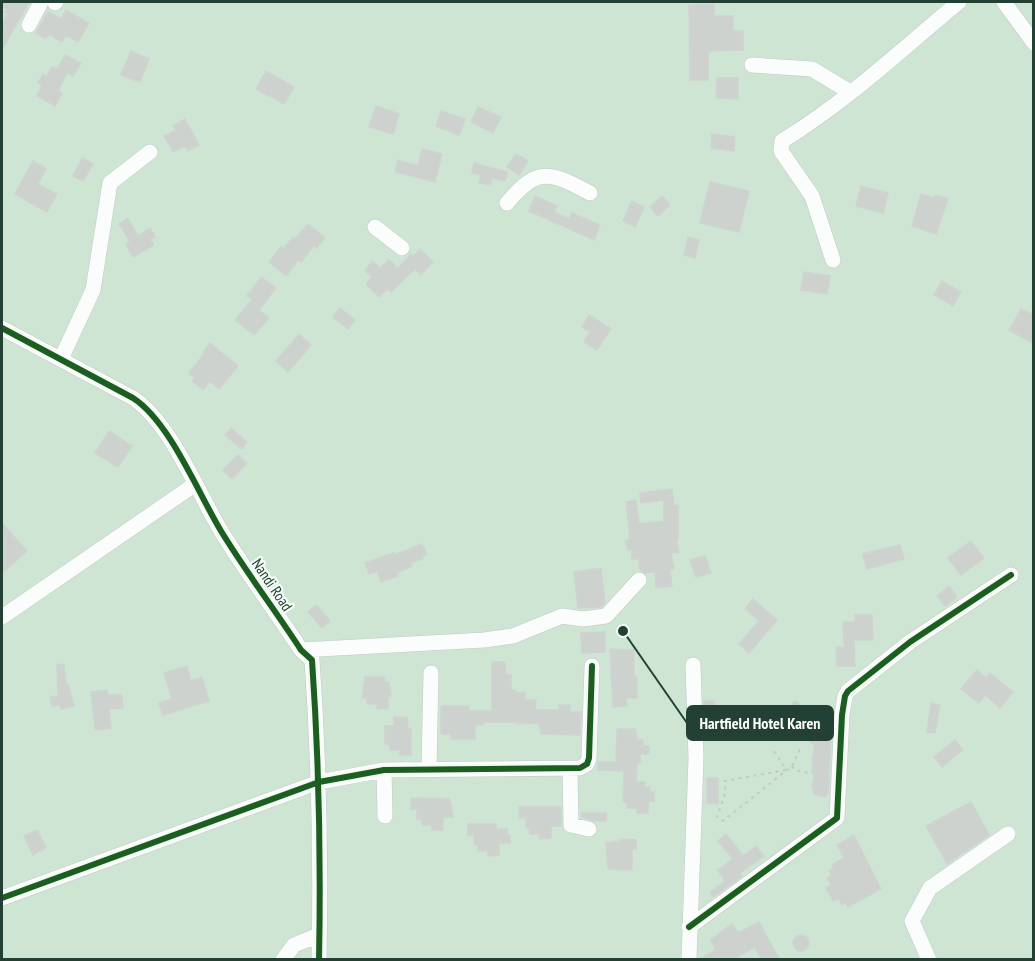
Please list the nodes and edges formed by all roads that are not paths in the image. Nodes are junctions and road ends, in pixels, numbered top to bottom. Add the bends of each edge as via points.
1 (51, 2) edge
2 (959, 2) edge
3 (1005, 2) edge
4 (29, 25) dead end
5 (1034, 43) edge
6 (753, 65) dead end
7 (850, 92) junction
8 (150, 152) dead end
9 (590, 193) dead end
10 (507, 202) dead end
11 (375, 227) dead end
12 (402, 248) dead end
13 (833, 260) dead end
14 (2, 328) edge
15 (61, 359) junction
16 (195, 485) junction
17 (1011, 575) dead end
18 (639, 580) dead end
19 (2, 617) edge
20 (301, 650) junction
21 (693, 665) dead end
22 (592, 666) dead end
23 (431, 673) dead end
24 (570, 768) junction
25 (429, 769) junction
26 (384, 770) junction
27 (319, 782) junction
28 (385, 816) dead end
29 (589, 829) dead end
30 (1008, 834) dead end
31 (2, 898) edge
32 (689, 927) junction
33 (319, 935) junction
34 (283, 960) edge
35 (319, 960) edge
36 (689, 960) edge
37 (930, 960) edge

1 - 4 street
2 - 7 street
3 - 5 street
6 - 7 street via 812,69
7 - 13 street via 780,146 784,159 812,196
8 - 15 street via 110,183 93,290
9 - 10 street via 543,176 533,179
11 - 12 street
14 - 15 street, Nandi Road
15 - 16 street, Nandi Road via 143,405 177,451
16 - 19 street
16 - 20 street, Nandi Road via 220,530
17 - 32 street via 910,642 848,691 842,715 837,818
18 - 20 street via 606,616 562,616 513,636 455,643
20 - 27 street, Nandi Road via 312,660
21 - 32 street via 696,758
22 - 24 street via 590,758 580,768
23 - 25 street
24 - 25 street
24 - 29 street via 571,825
25 - 26 street
26 - 27 street
26 - 28 street
27 - 31 street
27 - 33 street, Nandi Road
30 - 37 street via 930,888 912,921
32 - 36 street
33 - 34 street via 294,945
33 - 35 street, Nandi Road

